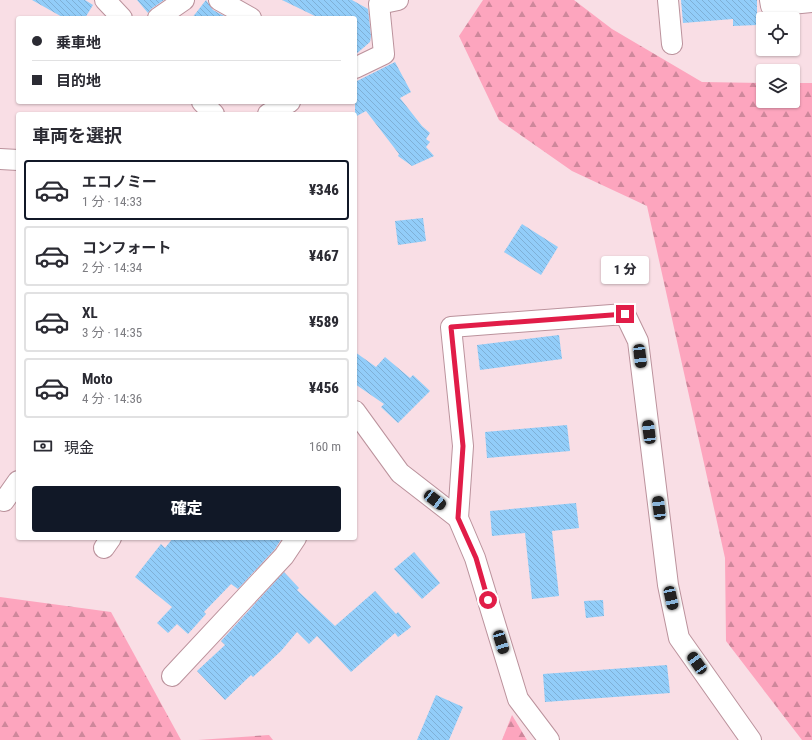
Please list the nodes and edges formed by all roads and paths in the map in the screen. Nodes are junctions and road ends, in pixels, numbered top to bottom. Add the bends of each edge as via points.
1 (105, 0) edge
2 (184, 0) edge
3 (219, 0) edge
4 (668, 0) edge
5 (770, 0) edge
6 (383, 1) edge
7 (812, 2) edge
8 (120, 16) edge
9 (161, 16) edge
10 (247, 16) edge
11 (672, 44) dead end
12 (357, 67) edge
13 (204, 104) edge
14 (286, 104) edge
15 (212, 112) edge
16 (272, 112) edge
17 (0, 159) edge
18 (16, 160) edge
19 (357, 414) edge
20 (16, 484) edge
21 (4, 502) dead end
22 (458, 518) junction
23 (295, 540) edge
24 (172, 676) dead end
25 (549, 740) edge
26 (751, 740) edge

1 - 8 street
2 - 9 street
3 - 10 street
4 - 11 street
5 - 7 street via 771,6
6 - 12 street via 384,54
13 - 15 street
14 - 16 street
17 - 18 street
19 - 22 street via 400,473
20 - 21 street
22 - 25 street via 476,558 518,699
22 - 26 street via 463,446 451,327 625,314 638,341 668,585 679,638
23 - 24 street via 284,556

